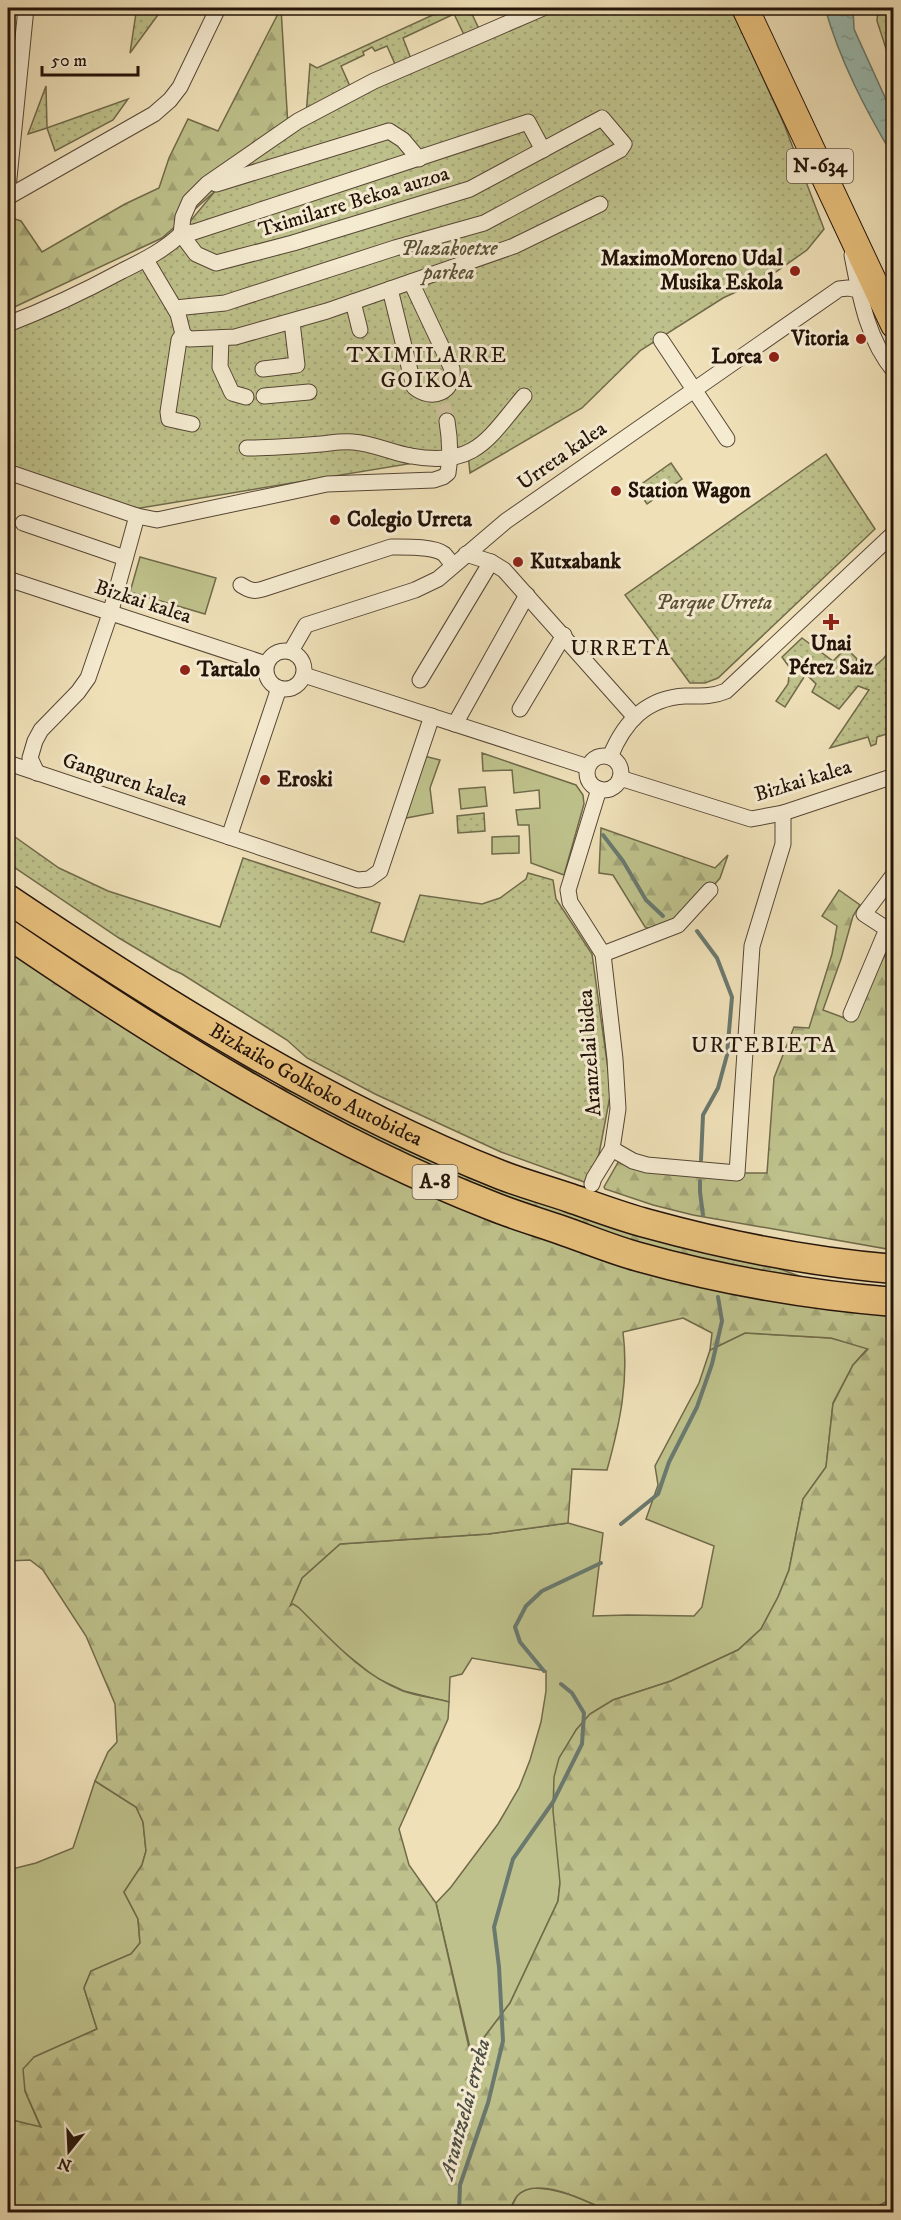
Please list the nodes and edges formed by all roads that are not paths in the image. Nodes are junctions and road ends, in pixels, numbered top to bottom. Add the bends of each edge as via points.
1 (26, 8) edge
2 (543, 8) edge
3 (745, 8) edge
4 (760, 8) edge
5 (215, 9) edge
6 (543, 150) junction
7 (419, 159) junction
8 (8, 188) edge
9 (203, 188) junction
10 (8, 197) edge
11 (600, 204) dead end
12 (846, 223) junction
13 (181, 234) junction
14 (146, 260) junction
15 (411, 282) junction
16 (390, 289) junction
17 (859, 290) junction
18 (894, 292) edge
19 (353, 302) junction
20 (175, 308) junction
21 (292, 322) junction
22 (8, 324) edge
23 (894, 325) edge
24 (360, 330) dead end
25 (183, 334) junction
26 (221, 338) junction
27 (662, 340) dead end
28 (263, 369) dead end
29 (894, 371) edge
30 (694, 390) junction
31 (309, 392) dead end
32 (264, 396) dead end
33 (524, 396) dead end
34 (246, 397) dead end
35 (447, 421) tunnel mouth
36 (192, 424) dead end
37 (727, 439) dead end
38 (247, 448) dead end
39 (450, 457) junction
40 (8, 472) edge
41 (136, 516) junction
42 (23, 523) dead end
43 (894, 533) edge
44 (466, 554) junction
45 (124, 558) junction
46 (491, 562) junction
47 (453, 565) junction
48 (8, 579) edge
49 (241, 585) dead end
50 (527, 595) junction
51 (110, 614) junction
52 (564, 635) junction
53 (291, 651) junction
54 (266, 664) junction
55 (304, 675) junction
56 (420, 680) dead end
57 (279, 688) junction
58 (520, 709) dead end
59 (432, 716) junction
60 (634, 716) junction
61 (455, 724) junction
62 (610, 757) junction
63 (8, 763) edge
64 (588, 767) junction
65 (37, 773) junction
66 (894, 776) edge
67 (620, 778) junction
68 (599, 789) junction
69 (783, 813) junction
70 (229, 837) junction
71 (894, 874) edge
72 (8, 889) edge
73 (710, 890) dead end
74 (8, 899) edge
75 (53, 930) junction
76 (13, 938) edge
77 (603, 954) junction
78 (851, 1014) dead end
79 (612, 1149) junction
80 (592, 1184) dead end
81 (894, 1269) edge
82 (894, 1302) edge

1 - 8 street
2 - 9 street via 374,81 306,116
3 - 12 highway, N-634
4 - 18 highway, N-634
5 - 10 street via 180,87 170,100 154,114
6 - 7 street, Tximilarre Bekoa auzoa via 528,122
6 - 13 street, Tximilarre Bekoa auzoa via 470,189 216,263 196,254
6 - 20 street, Tximilarre Bekoa auzoa via 602,118 624,144 620,150 484,223 225,303
7 - 9 street, Tximilarre Bekoa auzoa via 389,131
7 - 13 street, Tximilarre Bekoa auzoa
9 - 13 street via 190,201
11 - 15 street via 514,246
12 - 17 street
12 - 23 highway, N-634
13 - 14 street
14 - 20 street
14 - 22 street
15 - 16 street
15 - 16 street via 452,369 449,387 440,399 409,388
16 - 19 street
17 - 29 street via 868,325 884,360
17 - 30 street, Urreta kalea via 839,289
19 - 21 street
19 - 24 street
20 - 25 street
21 - 26 street
21 - 28 street via 297,365
25 - 26 street via 189,339
25 - 36 street via 168,412 170,419
26 - 34 street via 220,368 232,393
27 - 30 street
30 - 37 street
30 - 44 street, Urreta kalea via 514,515
31 - 32 street
33 - 39 street via 478,448
35 - 39 street
38 - 39 street via 352,442 430,459
39 - 41 street via 448,473 434,480 327,484 158,520
40 - 41 street
41 - 45 street
42 - 45 street
43 - 60 street via 726,691 664,700
44 - 46 street
44 - 47 street, Urreta kalea
45 - 51 street
46 - 50 street
46 - 56 street
47 - 49 street via 437,550 391,547 263,589 248,590
47 - 53 street, Urreta kalea via 438,579 415,590 306,625
48 - 51 street, Bizkai kalea
50 - 52 street
50 - 61 street
51 - 54 street, Bizkai kalea
51 - 65 street via 88,678 34,741 30,758
52 - 58 street
52 - 60 street
53 - 54 street via 279,651
53 - 55 street via 304,663
54 - 57 street via 269,681
55 - 57 street via 297,685
55 - 59 street
57 - 70 street
59 - 61 street
59 - 70 street, Ganguren kalea via 380,871 369,879 358,880
60 - 62 street
61 - 64 street
62 - 64 street via 600,756
62 - 67 street via 621,768
63 - 65 street, Ganguren kalea
64 - 68 street via 588,778
65 - 70 street, Ganguren kalea
66 - 69 street, Bizkai kalea
67 - 68 street via 609,789
67 - 69 street, Bizkai kalea via 751,819
68 - 77 street, Aranzelai bidea via 567,891
69 - 79 street via 783,844 752,946 737,1173 647,1165
71 - 78 street via 864,914 887,929
72 - 75 highway
73 - 77 street via 678,925
74 - 75 highway, Bizkaiko Golkoko Autobidea / A-8
75 - 81 highway, Bizkaiko Golkoko Autobidea / A-8 via 325,1092 406,1134 502,1175 646,1224 731,1245
76 - 82 highway, Bizkaiko Golkoko Autobidea / A-8 via 296,1113 392,1163 492,1206 638,1257 727,1278
77 - 79 street, Aranzelai bidea via 618,1109
79 - 80 street, Aranzelai bidea

